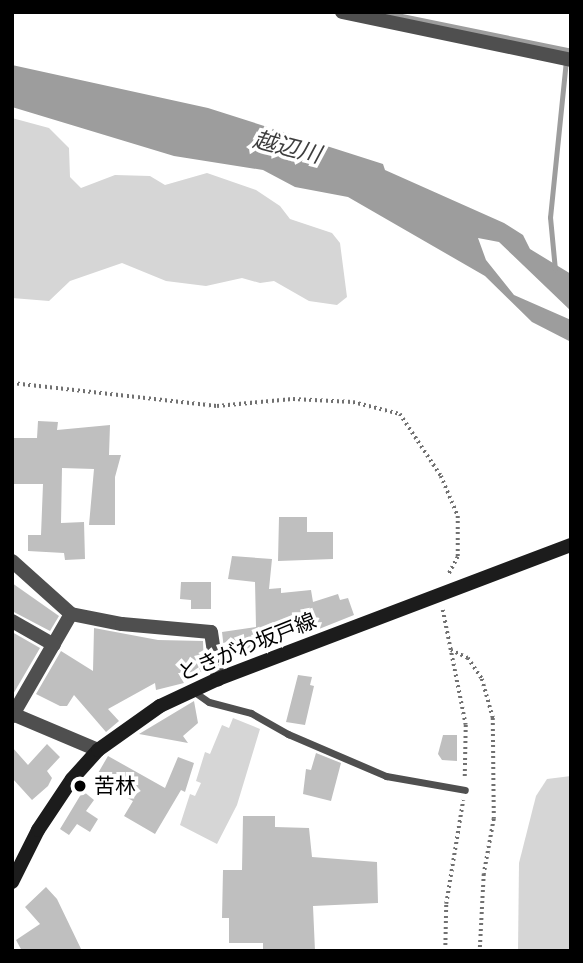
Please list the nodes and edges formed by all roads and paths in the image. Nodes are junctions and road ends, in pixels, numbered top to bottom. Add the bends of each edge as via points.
1 (342, 12) edge
2 (571, 61) edge
3 (12, 383) edge
4 (571, 545) edge
5 (12, 561) edge
6 (438, 595) junction
7 (71, 614) junction
8 (12, 621) edge
9 (54, 645) junction
10 (451, 650) junction
11 (218, 679) junction
12 (192, 690) junction
13 (14, 716) edge
14 (98, 750) junction
15 (465, 790) junction
16 (12, 883) edge
17 (445, 951) edge
18 (480, 951) edge

1 - 2 street
3 - 6 path via 218,406 293,399 353,402 400,414 441,476 458,516 458,557
4 - 6 main road, ときがわ坂戸線
5 - 7 street
6 - 10 path
6 - 11 main road, ときがわ坂戸線
7 - 9 street
7 - 11 street via 211,632
8 - 9 street
9 - 13 street
10 - 15 path via 466,725
10 - 18 path via 468,658 482,679 493,718 494,819 484,874
11 - 12 main road, ときがわ坂戸線
12 - 14 main road, ときがわ坂戸線 via 160,706
12 - 15 lane via 209,702 251,713 386,776
13 - 14 street
14 - 16 main road, ときがわ坂戸線 via 55,803
15 - 17 path via 446,904

